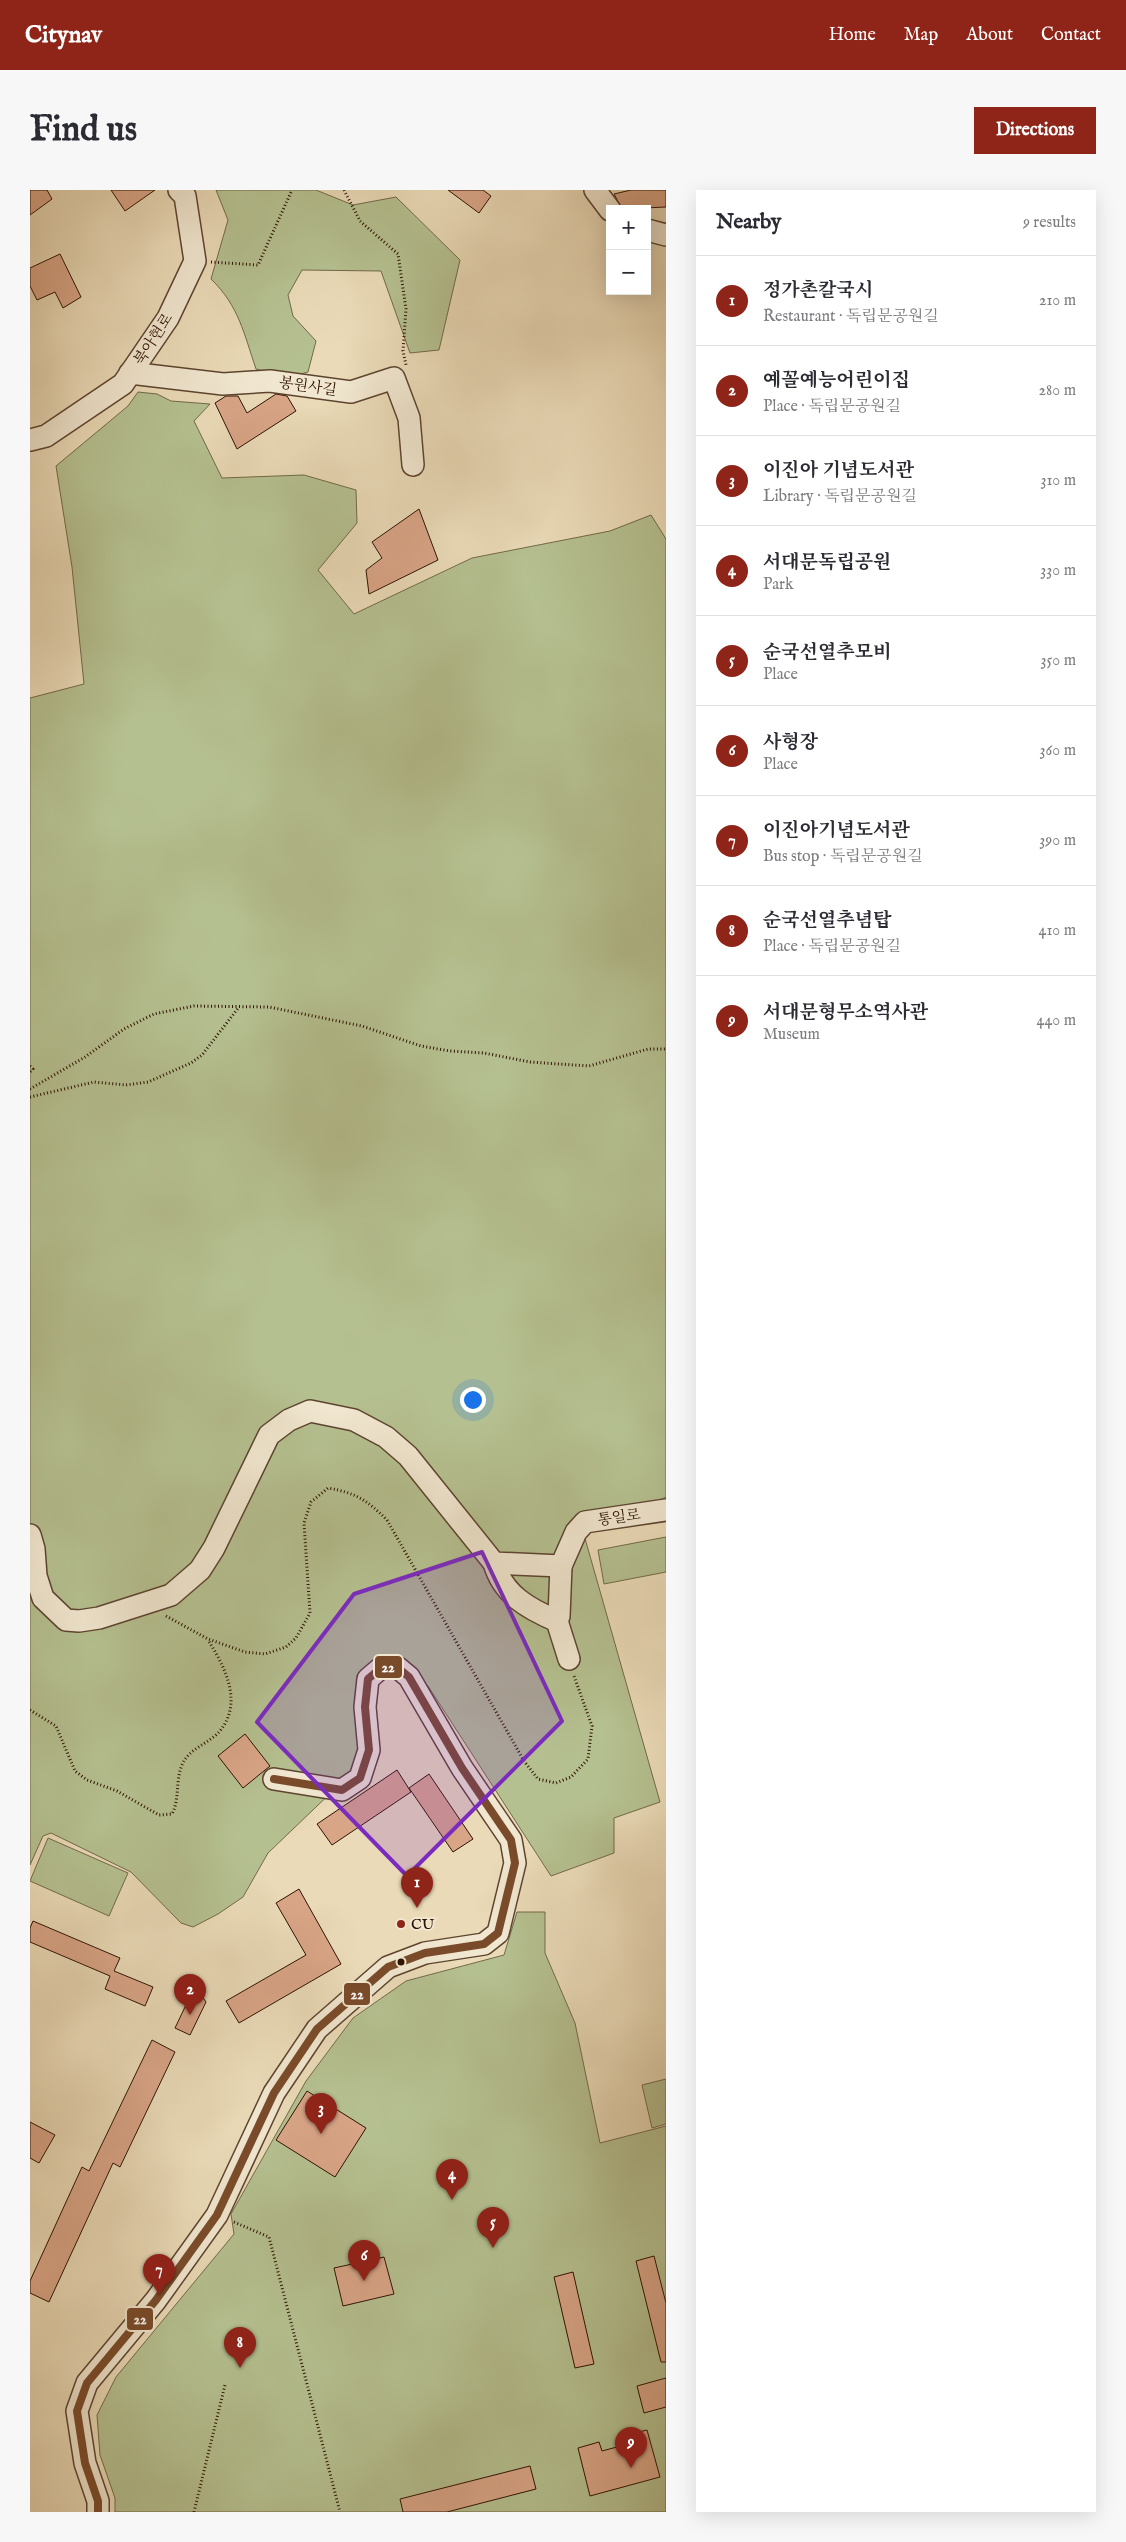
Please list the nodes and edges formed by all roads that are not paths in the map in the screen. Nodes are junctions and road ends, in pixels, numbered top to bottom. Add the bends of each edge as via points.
1 (179, 190) edge
2 (595, 190) edge
3 (606, 205) edge
4 (651, 231) edge
5 (666, 236) edge
6 (130, 373) junction
7 (30, 440) edge
8 (413, 465) dead end
9 (666, 1510) edge
10 (30, 1535) edge
11 (494, 1563) junction
12 (561, 1566) junction
13 (557, 1622) junction
14 (569, 1659) road end
15 (274, 1779) dead end
16 (98, 2512) edge

1 - 6 street, 북아현로 via 185,196 195,261 168,318
2 - 3 street
4 - 5 street
6 - 7 street, 북아현로 via 123,384 46,436
6 - 8 street, 봉원사길 via 224,384 270,381 351,392 394,378 409,418
9 - 12 street, 통일로 via 585,1522 576,1532
10 - 11 street via 43,1598 66,1620 99,1618 171,1596 200,1570 214,1548 269,1435 289,1420 310,1411 354,1420 386,1437 408,1456
11 - 12 street
11 - 13 street via 498,1576 527,1608
12 - 13 street
13 - 14 street
15 - 16 street via 342,1790 360,1778 369,1750 365,1707 368,1679 382,1667 397,1667 409,1677 462,1768 511,1840 515,1863 498,1933 484,1944 425,1953 388,1967 317,2029 274,2093 217,2215 156,2300 87,2383 77,2411 85,2463 98,2501

